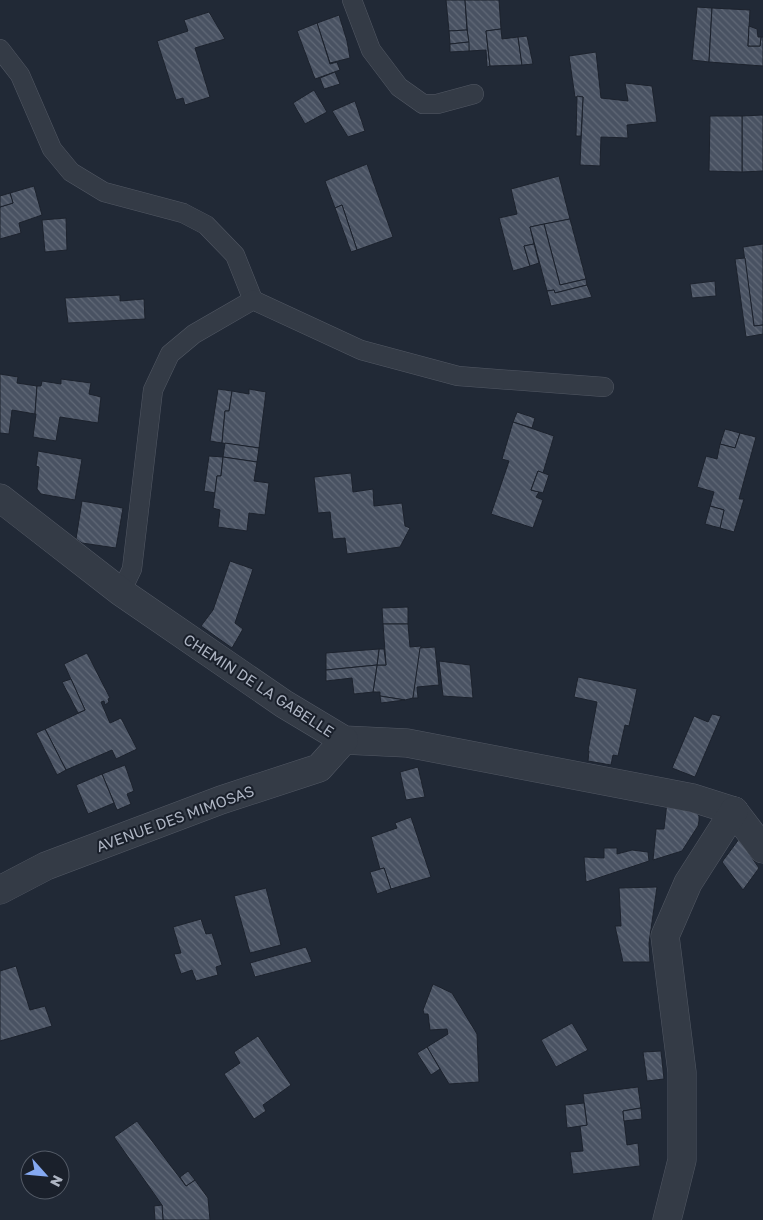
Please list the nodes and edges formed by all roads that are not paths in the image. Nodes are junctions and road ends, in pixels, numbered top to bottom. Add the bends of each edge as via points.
1 (352, 0) edge
2 (0, 49) edge
3 (474, 94) dead end
4 (253, 300) junction
5 (604, 387) dead end
6 (0, 498) edge
7 (121, 592) junction
8 (344, 740) junction
9 (734, 810) junction
10 (763, 849) edge
11 (0, 890) edge
12 (667, 1220) edge

1 - 3 lane via 371,50 399,87 423,104 437,104
2 - 4 lane via 20,75 52,149 71,172 104,192 183,213 206,225 235,255
4 - 5 lane via 360,350 458,376
4 - 7 lane via 194,334 170,354 153,390 132,569
6 - 7 street, CHEMIN DE LA GABELLE
7 - 8 street, CHEMIN DE LA GABELLE via 284,704
8 - 9 street, CHEMIN DE LA GABELLE via 407,743 693,798
8 - 11 street, AVENUE DES MIMOSAS via 319,768 221,800 46,866
9 - 10 street
9 - 12 street via 688,883 664,936 682,1072 682,1160

